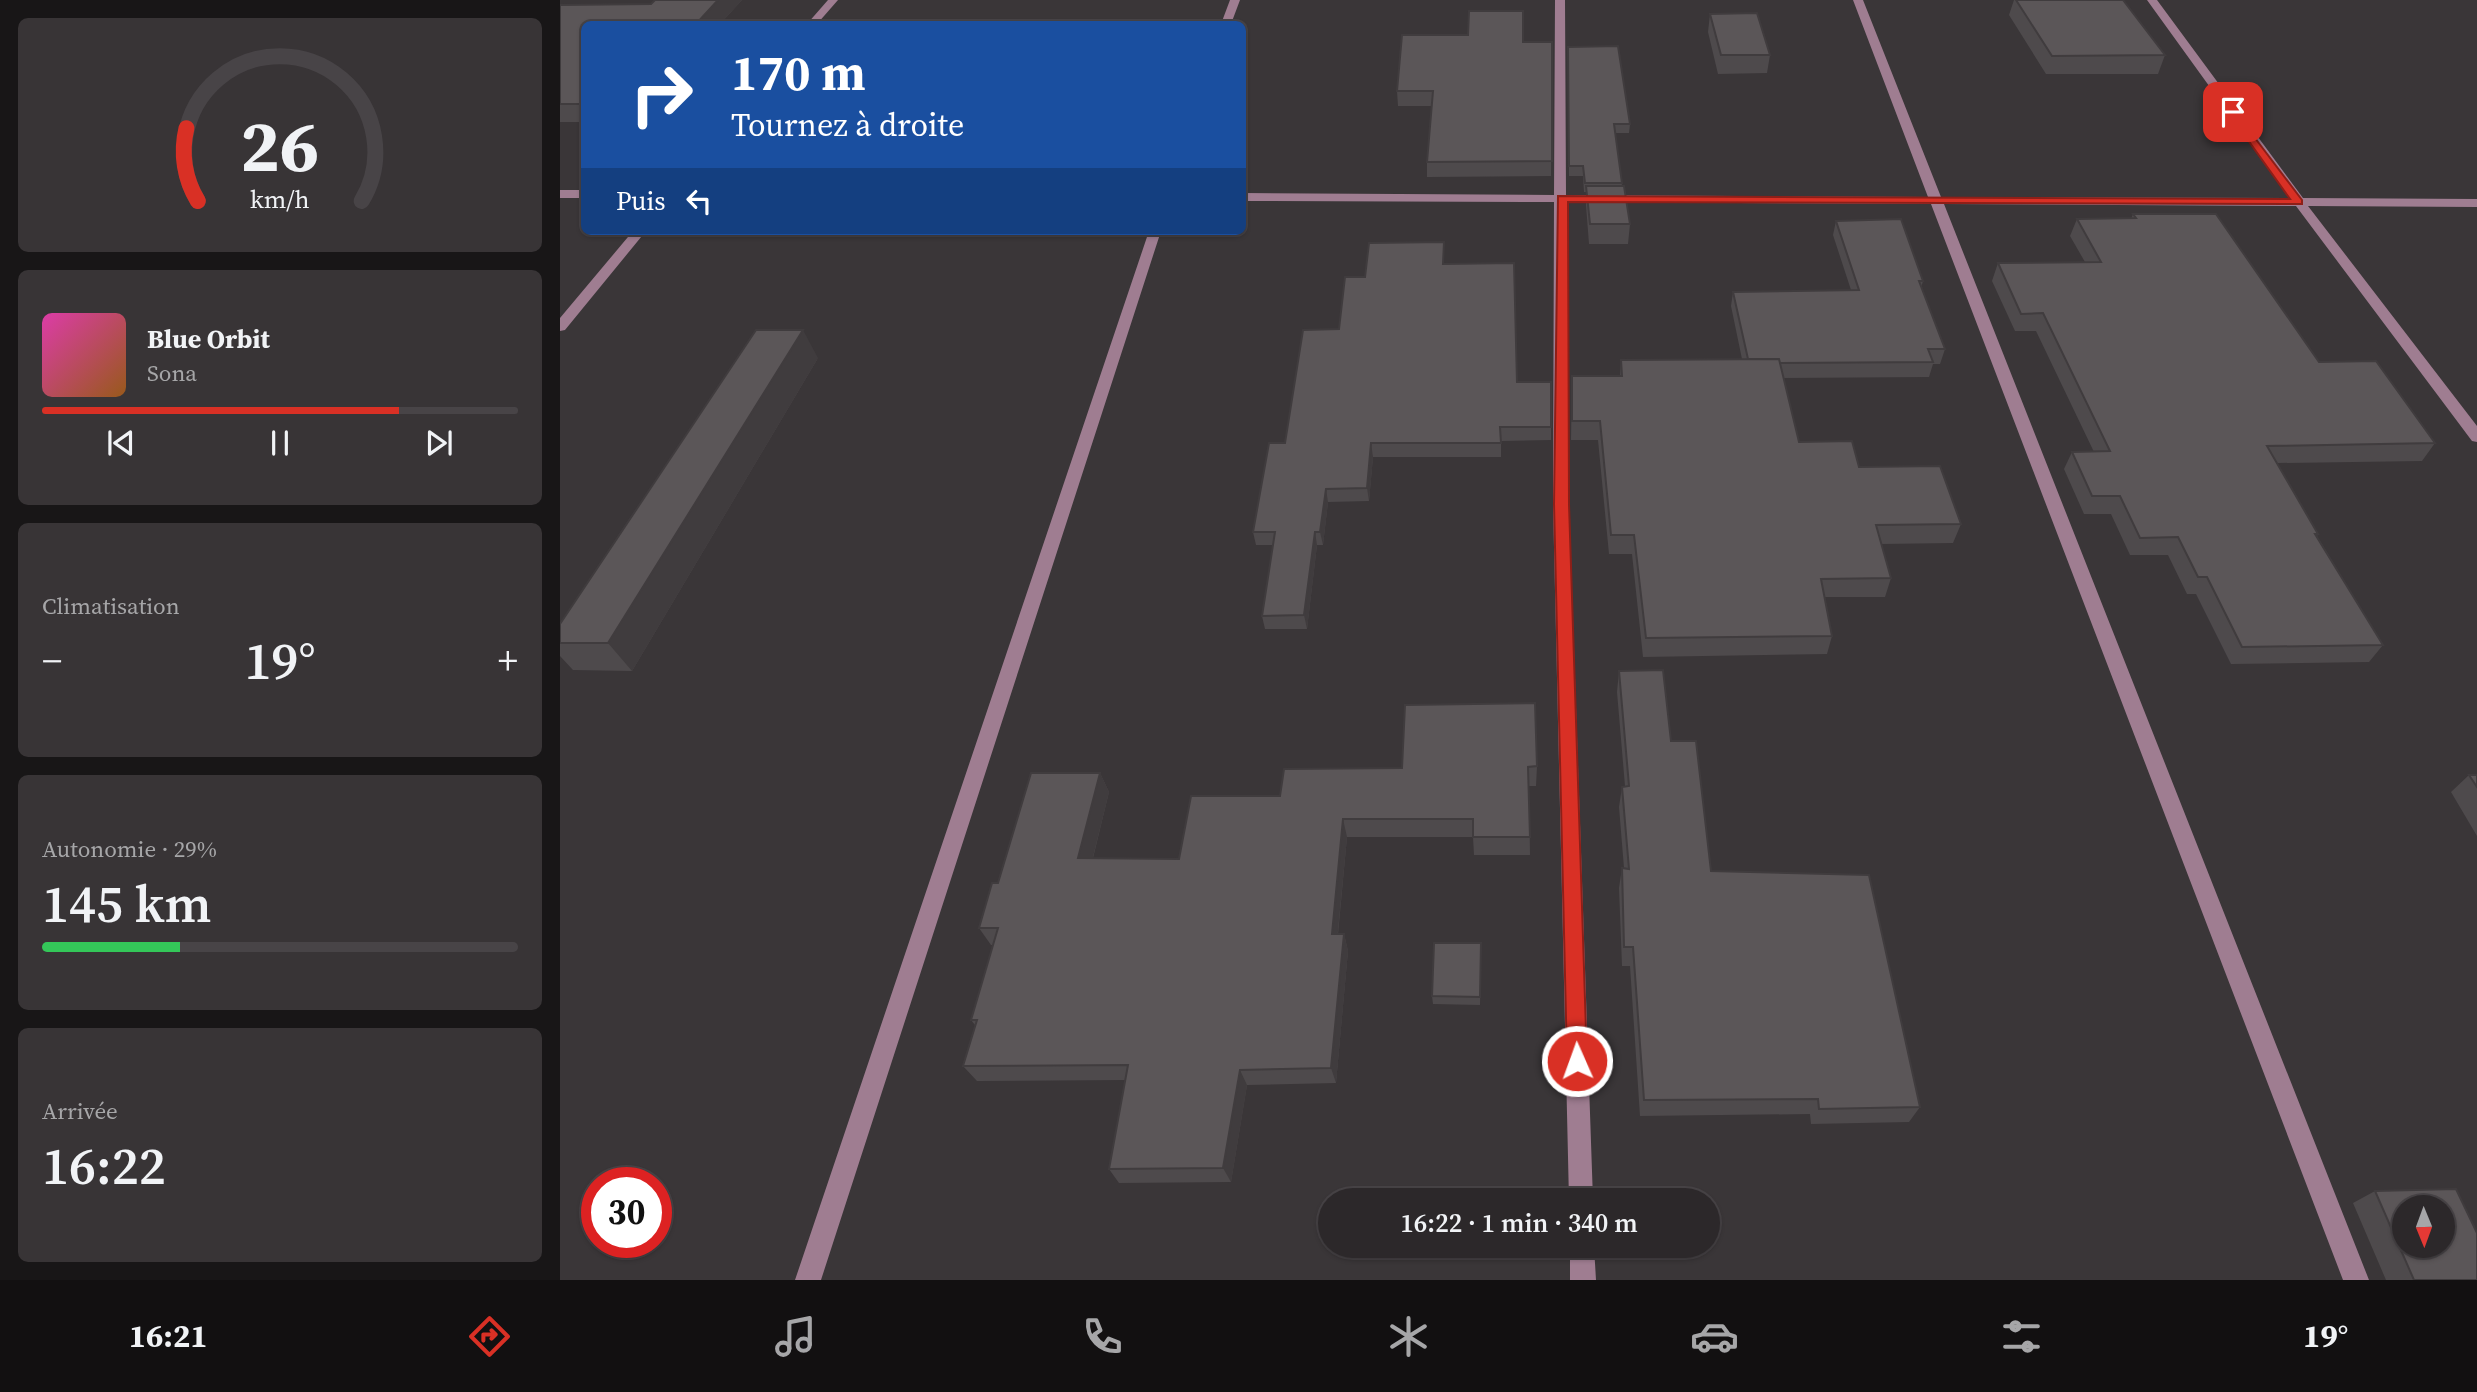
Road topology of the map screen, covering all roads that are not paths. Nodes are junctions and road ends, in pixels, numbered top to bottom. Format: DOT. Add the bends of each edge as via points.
graph roads {
  1 [pos="832,0"];
  2 [pos="1235,0"];
  3 [pos="1560,0"];
  4 [pos="1858,0"];
  5 [pos="2152,0"];
  6 [pos="814,21"];
  7 [pos="1227,21"];
  8 [pos="560,194"];
  9 [pos="581,194"];
  10 [pos="1246,197"];
  11 [pos="1562,198"];
  12 [pos="1936,200"];
  13 [pos="2298,202"];
  14 [pos="2477,203"];
  15 [pos="637,235"];
  16 [pos="1154,235"];
  17 [pos="560,327"];
  18 [pos="2477,437"];
  19 [pos="1581,1188"];
  20 [pos="1582,1258"];
  21 [pos="808,1280"];
  22 [pos="1583,1280"];
  23 [pos="2356,1280"];
  1 -- 6 [label="street"];
  2 -- 7 [label="street"];
  3 -- 11 [label="street"];
  4 -- 12 [label="street"];
  5 -- 13 [label="street"];
  8 -- 9 [label="street"];
  10 -- 11 [label="street"];
  11 -- 12 [label="street"];
  11 -- 19 [label="street" via="1561,504"];
  12 -- 13 [label="street"];
  12 -- 23 [label="street"];
  13 -- 14 [label="street"];
  13 -- 18 [label="street"];
  15 -- 17 [label="street"];
  16 -- 21 [label="street"];
  20 -- 22 [label="street"];
}
